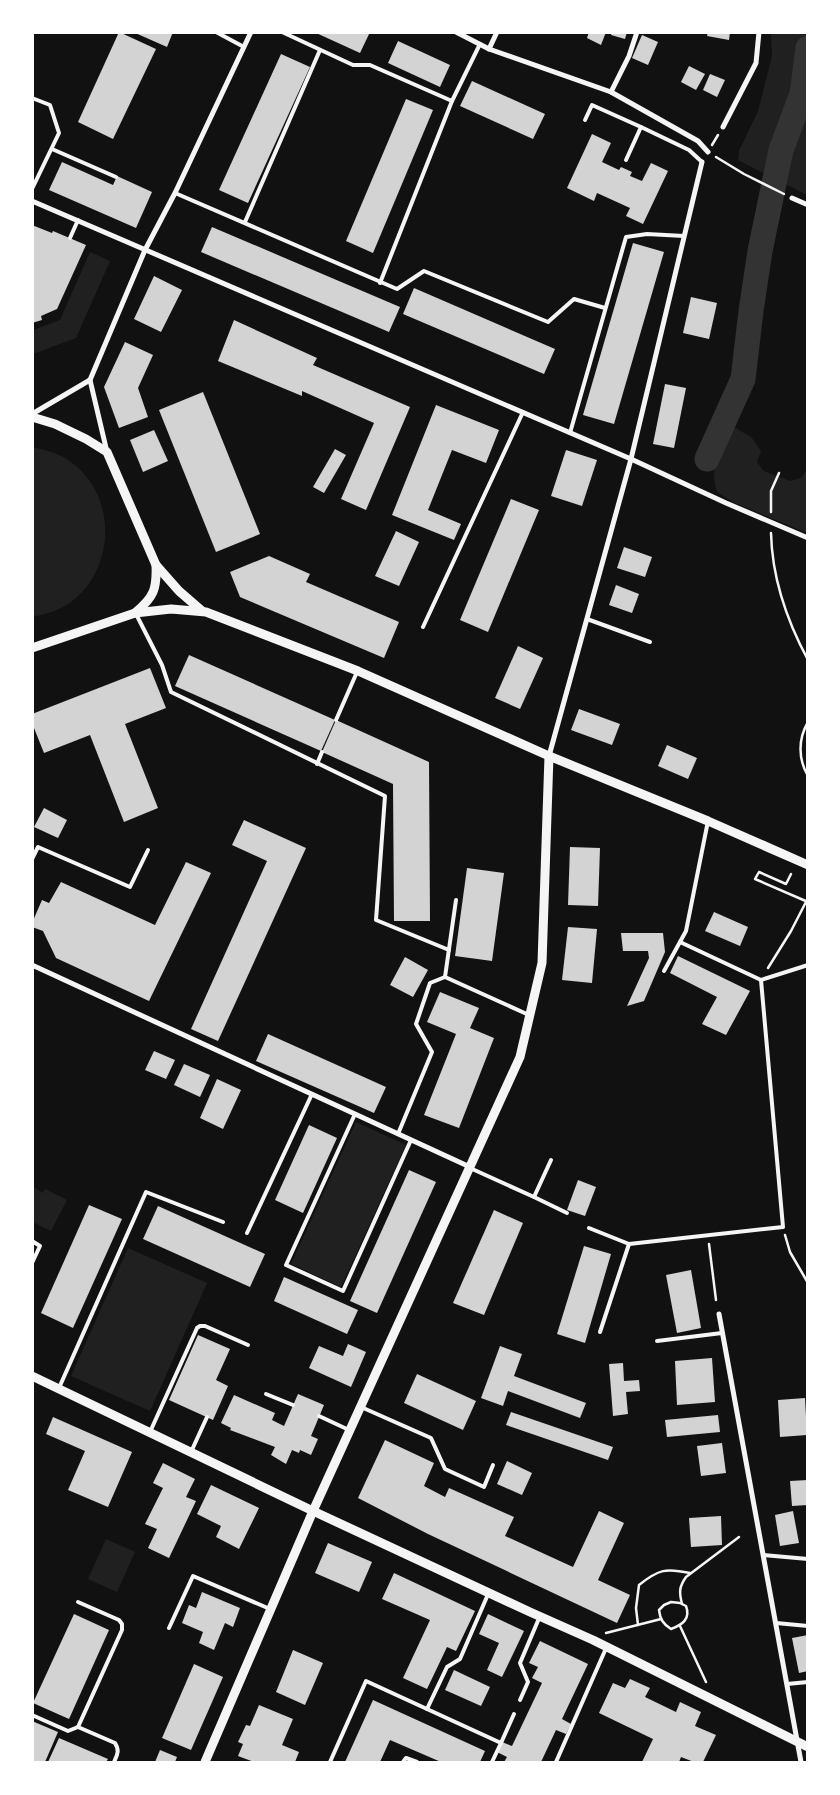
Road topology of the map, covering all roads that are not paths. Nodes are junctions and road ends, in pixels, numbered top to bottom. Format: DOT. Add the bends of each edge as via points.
graph roads {
  1 [pos="216,32"];
  2 [pos="251,32"];
  3 [pos="282,32"];
  4 [pos="456,32"];
  5 [pos="497,32"];
  6 [pos="637,32"];
  7 [pos="759,32"];
  8 [pos="480,44"];
  9 [pos="244,47"];
  10 [pos="489,49"];
  11 [pos="320,50"];
  12 [pos="611,92"];
  13 [pos="32,98"];
  14 [pos="452,101"];
  15 [pos="585,120"];
  16 [pos="641,127"];
  17 [pos="723,127"];
  18 [pos="52,149"];
  19 [pos="708,152"];
  20 [pos="626,160"];
  21 [pos="702,162"];
  22 [pos="116,177"];
  23 [pos="32,190"];
  24 [pos="175,193"];
  25 [pos="792,198"];
  26 [pos="32,201"];
  27 [pos="808,205"];
  28 [pos="78,220"];
  29 [pos="246,222"];
  30 [pos="684,236"];
  31 [pos="70,238"];
  32 [pos="146,250"];
  33 [pos="380,283"];
  34 [pos="605,308"];
  35 [pos="90,380"];
  36 [pos="522,412"];
  37 [pos="32,415"];
  38 [pos="570,433"];
  39 [pos="107,452"];
  40 [pos="631,459"];
  41 [pos="808,538"];
  42 [pos="156,565"];
  43 [pos="202,611"];
  44 [pos="135,612"];
  45 [pos="587,619"];
  46 [pos="422,627"];
  47 [pos="650,642"];
  48 [pos="32,648"];
  49 [pos="358,671"];
  50 [pos="336,720"];
  51 [pos="322,752"];
  52 [pos="549,756"];
  53 [pos="317,764"];
  54 [pos="708,821"];
  55 [pos="148,850"];
  56 [pos="32,859"];
  57 [pos="808,865"];
  58 [pos="456,900"];
  59 [pos="680,942"];
  60 [pos="449,950"];
  61 [pos="32,965"];
  62 [pos="808,965"];
  63 [pos="664,971"];
  64 [pos="445,977"];
  65 [pos="761,980"];
  66 [pos="530,1015"];
  67 [pos="312,1094"];
  68 [pos="355,1114"];
  69 [pos="398,1134"];
  70 [pos="410,1140"];
  71 [pos="551,1160"];
  72 [pos="470,1168"];
  73 [pos="534,1196"];
  74 [pos="567,1213"];
  75 [pos="223,1222"];
  76 [pos="589,1228"];
  77 [pos="247,1233"];
  78 [pos="32,1240"];
  79 [pos="629,1244"];
  80 [pos="32,1262"];
  81 [pos="719,1314"];
  82 [pos="600,1332"];
  83 [pos="722,1333"];
  84 [pos="657,1341"];
  85 [pos="248,1345"];
  86 [pos="32,1376"];
  87 [pos="59,1388"];
  88 [pos="266,1394"];
  89 [pos="293,1405"];
  90 [pos="361,1407"];
  91 [pos="319,1416"];
  92 [pos="207,1417"];
  93 [pos="350,1430"];
  94 [pos="150,1432"];
  95 [pos="191,1452"];
  96 [pos="493,1465"];
  97 [pos="314,1511"];
  98 [pos="763,1554"];
  99 [pos="808,1559"];
  100 [pos="489,1592"];
  101 [pos="78,1602"];
  102 [pos="271,1610"];
  103 [pos="540,1616"];
  104 [pos="776,1623"];
  105 [pos="808,1626"];
  106 [pos="169,1628"];
  107 [pos="607,1646"];
  108 [pos="808,1682"];
  109 [pos="787,1684"];
  110 [pos="520,1700"];
  111 [pos="427,1709"];
  112 [pos="514,1714"];
  113 [pos="32,1716"];
  114 [pos="78,1727"];
  115 [pos="798,1742"];
  116 [pos="501,1743"];
  117 [pos="808,1747"];
  118 [pos="114,1762"];
  119 [pos="205,1762"];
  120 [pos="330,1762"];
  121 [pos="403,1762"];
  122 [pos="417,1762"];
  123 [pos="492,1762"];
  124 [pos="556,1762"];
  125 [pos="801,1762"];
  1 -- 9 [label="lane"];
  2 -- 9 [label="street"];
  3 -- 11 [label="lane"];
  4 -- 8 [label="street"];
  5 -- 10 [label="street"];
  6 -- 12 [label="street"];
  7 -- 17 [label="street" via="756,63"];
  8 -- 10 [label="street"];
  8 -- 14 [label="lane"];
  9 -- 24 [label="street"];
  10 -- 12 [label="street"];
  11 -- 14 [label="lane" via="353,65 370,65"];
  11 -- 29 [label="lane"];
  12 -- 19 [label="street" via="698,141"];
  13 -- 18 [label="lane" via="50,105 59,134"];
  14 -- 33 [label="lane"];
  15 -- 16 [label="lane" via="592,105"];
  16 -- 20 [label="lane"];
  16 -- 21 [label="lane" via="689,150"];
  18 -- 22 [label="lane"];
  18 -- 23 [label="lane"];
  21 -- 30 [label="street"];
  24 -- 29 [label="lane"];
  24 -- 32 [label="street"];
  25 -- 27 [label="street"];
  26 -- 28 [label="street"];
  28 -- 31 [label="lane"];
  28 -- 32 [label="street"];
  29 -- 33 [label="lane"];
  30 -- 34 [label="lane" via="647,234 626,237"];
  30 -- 40 [label="street"];
  32 -- 35 [label="street"];
  32 -- 36 [label="street"];
  33 -- 34 [label="lane" via="397,289 424,270 548,322 574,299"];
  34 -- 38 [label="lane"];
  35 -- 37 [label="street"];
  35 -- 39 [label="street"];
  36 -- 38 [label="street"];
  36 -- 46 [label="lane"];
  37 -- 39 [label="street"];
  38 -- 40 [label="street"];
  39 -- 42 [label="street"];
  40 -- 41 [label="street"];
  40 -- 45 [label="street"];
  42 -- 43 [label="street" via="179,592"];
  42 -- 44 [label="street" via="154,592"];
  43 -- 44 [label="street"];
  43 -- 49 [label="street"];
  44 -- 48 [label="street"];
  44 -- 53 [label="lane" via="162,665 171,692"];
  45 -- 47 [label="lane"];
  45 -- 52 [label="street"];
  49 -- 50 [label="lane"];
  49 -- 52 [label="street"];
  51 -- 53 [label="lane"];
  52 -- 54 [label="street"];
  52 -- 66 [label="street" via="542,963"];
  53 -- 60 [label="lane" via="384,796 376,920"];
  54 -- 57 [label="street"];
  54 -- 59 [label="lane" via="686,931"];
  55 -- 56 [label="lane" via="130,887 38,847"];
  58 -- 60 [label="lane"];
  59 -- 63 [label="lane"];
  59 -- 65 [label="lane"];
  60 -- 64 [label="lane"];
  61 -- 67 [label="street"];
  62 -- 65 [label="lane"];
  64 -- 66 [label="lane"];
  64 -- 69 [label="lane" via="430,983 416,1024 432,1052"];
  65 -- 79 [label="lane" via="783,1227"];
  66 -- 72 [label="street" via="520,1057"];
  67 -- 68 [label="street"];
  67 -- 77 [label="lane"];
  68 -- 69 [label="street"];
  68 -- 70 [label="lane" via="286,1265 342,1291"];
  69 -- 70 [label="street"];
  70 -- 72 [label="street"];
  71 -- 73 [label="lane"];
  72 -- 73 [label="lane"];
  72 -- 90 [label="street"];
  73 -- 74 [label="lane"];
  75 -- 87 [label="lane" via="146,1192"];
  76 -- 79 [label="lane"];
  78 -- 80 [label="lane" via="40,1246"];
  79 -- 82 [label="lane"];
  81 -- 83 [label="street"];
  83 -- 84 [label="lane"];
  83 -- 98 [label="street"];
  85 -- 94 [label="lane" via="205,1326 197,1328"];
  86 -- 87 [label="street"];
  87 -- 94 [label="street"];
  88 -- 89 [label="lane"];
  90 -- 93 [label="street"];
  90 -- 96 [label="lane" via="431,1438 445,1469 484,1487"];
  91 -- 93 [label="lane"];
  92 -- 95 [label="lane"];
  93 -- 97 [label="street"];
  94 -- 95 [label="street"];
  95 -- 97 [label="street"];
  97 -- 100 [label="street"];
  97 -- 102 [label="street"];
  98 -- 99 [label="lane"];
  98 -- 104 [label="street"];
  100 -- 103 [label="street"];
  100 -- 111 [label="lane" via="460,1659 447,1667"];
  101 -- 114 [label="lane" via="119,1620 122,1630"];
  102 -- 106 [label="lane" via="193,1576"];
  102 -- 119 [label="street"];
  103 -- 107 [label="street"];
  103 -- 110 [label="lane" via="520,1663 528,1682"];
  104 -- 105 [label="lane"];
  104 -- 109 [label="street"];
  107 -- 115 [label="street"];
  107 -- 124 [label="lane"];
  108 -- 109 [label="lane"];
  109 -- 115 [label="street"];
  111 -- 116 [label="lane"];
  111 -- 120 [label="lane" via="366,1681"];
  112 -- 116 [label="lane"];
  113 -- 114 [label="lane" via="64,1730"];
  114 -- 118 [label="lane" via="115,1743 118,1752"];
  115 -- 117 [label="street"];
  115 -- 125 [label="street"];
  116 -- 123 [label="lane"];
  121 -- 122 [label="lane" via="406,1758"];
}
